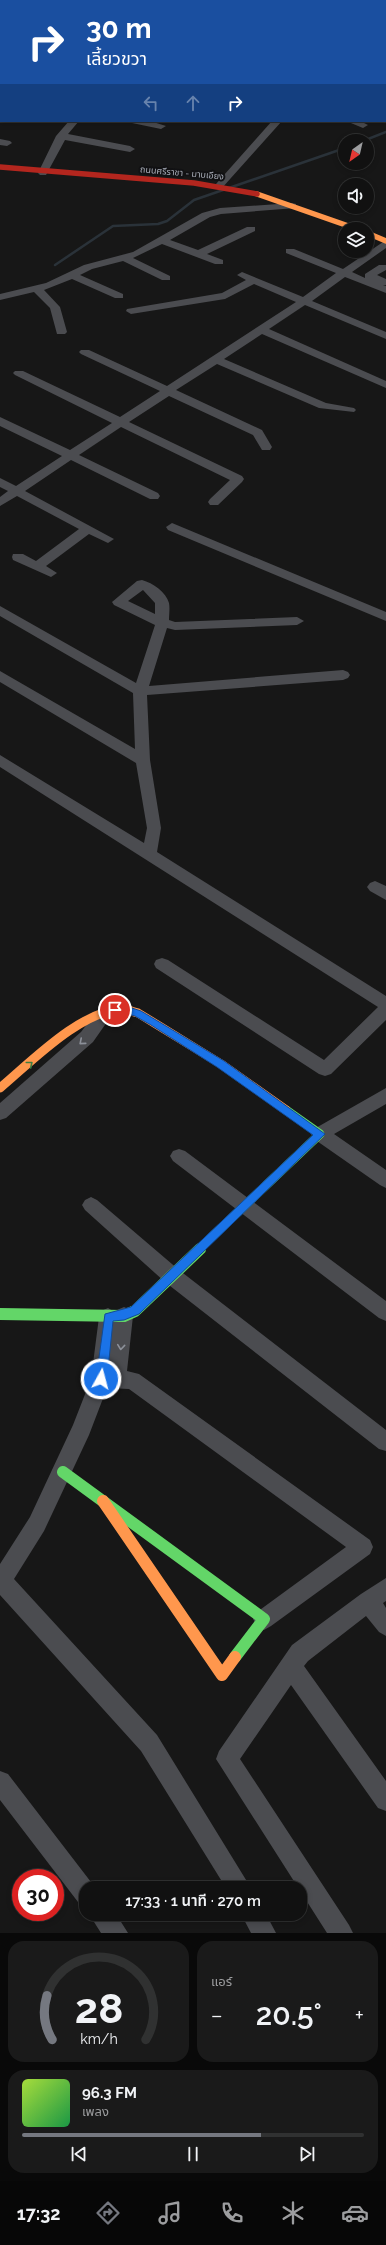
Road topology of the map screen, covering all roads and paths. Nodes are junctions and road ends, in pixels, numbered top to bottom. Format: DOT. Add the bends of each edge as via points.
graph roads {
  1 [pos="73,122"];
  2 [pos="140,122"];
  3 [pos="276,122"];
  4 [pos="354,122"];
  5 [pos="363,125"];
  6 [pos="161,126"];
  7 [pos="59,141"];
  8 [pos="130,149"];
  9 [pos="0,167"];
  10 [pos="47,173"];
  11 [pos="219,186"];
  12 [pos="274,199"];
  13 [pos="292,206"];
  14 [pos="338,222"];
  15 [pos="251,229"];
  16 [pos="374,236"];
  17 [pos="161,240"];
  18 [pos="386,242"];
  19 [pos="290,251"];
  20 [pos="199,254"];
  21 [pos="386,254"];
  22 [pos="125,258"];
  23 [pos="219,262"];
  24 [pos="383,267"];
  25 [pos="348,274"];
  26 [pos="72,275"];
  27 [pos="242,275"];
  28 [pos="166,278"];
  29 [pos="254,280"];
  30 [pos="386,283"];
  31 [pos="37,289"];
  32 [pos="386,290"];
  33 [pos="119,296"];
  34 [pos="0,297"];
  35 [pos="307,302"];
  36 [pos="131,311"];
  37 [pos="264,331"];
  38 [pos="61,332"];
  39 [pos="386,336"];
  40 [pos="84,352"];
  41 [pos="219,360"];
  42 [pos="19,374"];
  43 [pos="386,385"];
  44 [pos="170,392"];
  45 [pos="350,410"];
  46 [pos="0,421"];
  47 [pos="122,424"];
  48 [pos="266,447"];
  49 [pos="72,458"];
  50 [pos="0,482"];
  51 [pos="20,492"];
  52 [pos="154,496"];
  53 [pos="0,502"];
  54 [pos="214,502"];
  55 [pos="0,508"];
  56 [pos="83,526"];
  57 [pos="172,527"];
  58 [pos="108,538"];
  59 [pos="18,557"];
  60 [pos="37,566"];
  61 [pos="51,573"];
  62 [pos="0,610"];
  63 [pos="386,617"];
  64 [pos="297,621"];
  65 [pos="343,675"];
  66 [pos="0,676"];
  67 [pos="140,691"];
  68 [pos="0,760"];
  69 [pos="143,760"];
  70 [pos="149,854"];
  71 [pos="162,964"];
  72 [pos="386,1004"];
  73 [pos="386,1010"];
  74 [pos="106,1012"];
  75 [pos="0,1088"];
  76 [pos="386,1095"];
  77 [pos="0,1113"];
  78 [pos="320,1134"];
  79 [pos="179,1156"];
  80 [pos="386,1180"];
  81 [pos="91,1206"];
  82 [pos="246,1206"];
  83 [pos="172,1276"];
  84 [pos="386,1312"];
  85 [pos="0,1314"];
  86 [pos="116,1316"];
  87 [pos="109,1379"];
  88 [pos="386,1442"];
  89 [pos="62,1472"];
  90 [pos="103,1501"];
  91 [pos="1,1581"];
  92 [pos="386,1588"];
  93 [pos="368,1601"];
  94 [pos="264,1619"];
  95 [pos="386,1625"];
  96 [pos="292,1666"];
  97 [pos="0,1782"];
  98 [pos="386,1800"];
  99 [pos="235,1881"];
  100 [pos="79,1885"];
  101 [pos="107,1921"];
  102 [pos="258,1921"];
  103 [pos="116,1933"];
  104 [pos="264,1933"];
  105 [pos="341,1933"];
  1 -- 7 [label="street"];
  2 -- 6 [label="street"];
  3 -- 11 [label="street"];
  4 -- 5 [label="street"];
  7 -- 8 [label="street"];
  7 -- 10 [label="street" via="58,155"];
  9 -- 10 [label="street, ถนนศรีราชา - มาบเอียง"];
  10 -- 11 [label="street, ถนนศรีราชา - มาบเอียง" via="196,182"];
  11 -- 12 [label="street, ถนนศรีราชา - มาบเอียง"];
  12 -- 13 [label="street, ถนนศรีราชา - มาบเอียง"];
  12 -- 17 [label="street" via="191,214 174,226"];
  13 -- 14 [label="street, ถนนศรีราชา - มาบเอียง"];
  13 -- 17 [label="street" via="220,211 206,215"];
  15 -- 20 [label="street"];
  16 -- 18 [label="street"];
  17 -- 20 [label="street"];
  17 -- 22 [label="street"];
  18 -- 25 [label="street"];
  19 -- 25 [label="street"];
  20 -- 23 [label="street"];
  21 -- 25 [label="street"];
  22 -- 26 [label="street" via="105,261"];
  22 -- 28 [label="street"];
  24 -- 30 [label="street" via="369,276"];
  25 -- 32 [label="street"];
  25 -- 35 [label="street"];
  26 -- 31 [label="street"];
  26 -- 33 [label="street"];
  27 -- 29 [label="street"];
  29 -- 35 [label="street"];
  29 -- 36 [label="street" via="225,296"];
  31 -- 34 [label="street"];
  31 -- 38 [label="street" via="55,308"];
  35 -- 37 [label="street"];
  35 -- 39 [label="street"];
  37 -- 41 [label="street"];
  37 -- 43 [label="street"];
  40 -- 44 [label="street"];
  41 -- 44 [label="street"];
  41 -- 45 [label="street" via="323,406"];
  42 -- 47 [label="street"];
  44 -- 47 [label="street"];
  44 -- 48 [label="street" via="258,433"];
  46 -- 49 [label="street"];
  47 -- 49 [label="street"];
  47 -- 54 [label="street" via="238,479"];
  49 -- 51 [label="street"];
  49 -- 52 [label="street"];
  50 -- 51 [label="street"];
  51 -- 53 [label="street"];
  51 -- 55 [label="street"];
  51 -- 56 [label="street"];
  56 -- 58 [label="street"];
  56 -- 60 [label="street" via="86,530 82,534"];
  57 -- 63 [label="street"];
  59 -- 60 [label="street"];
  60 -- 61 [label="street"];
  62 -- 67 [label="street"];
  64 -- 67 [label="street" via="175,626 162,623"];
  65 -- 67 [label="street"];
  66 -- 69 [label="street"];
  67 -- 69 [label="street"];
  68 -- 70 [label="street"];
  69 -- 70 [label="street" via="154,828"];
  70 -- 72 [label="street"];
  71 -- 73 [label="street" via="325,1069"];
  75 -- 74 [label="street, one-way" via="74,1028"];
  74 -- 77 [label="street, one-way" via="87,1037"];
  74 -- 78 [label="street" via="123,1009 138,1013 221,1064"];
  76 -- 78 [label="street"];
  78 -- 80 [label="street"];
  78 -- 82 [label="street"];
  79 -- 82 [label="street"];
  81 -- 83 [label="street"];
  82 -- 83 [label="street"];
  82 -- 84 [label="street"];
  83 -- 86 [label="street" via="135,1311"];
  83 -- 88 [label="street"];
  85 -- 86 [label="street"];
  86 -- 87 [label="street"];
  87 -- 89 [label="street"];
  87 -- 94 [label="street" via="132,1380 363,1547"];
  89 -- 90 [label="street"];
  89 -- 91 [label="street" via="36,1524"];
  90 -- 94 [label="street"];
  90 -- 94 [label="street" via="222,1675"];
  91 -- 99 [label="street" via="149,1743"];
  92 -- 93 [label="street"];
  93 -- 95 [label="street"];
  93 -- 96 [label="street" via="300,1653"];
  96 -- 98 [label="street"];
  96 -- 105 [label="street" via="227,1760"];
  97 -- 100 [label="street"];
  101 -- 103 [label="street"];
  102 -- 104 [label="street"];
}
